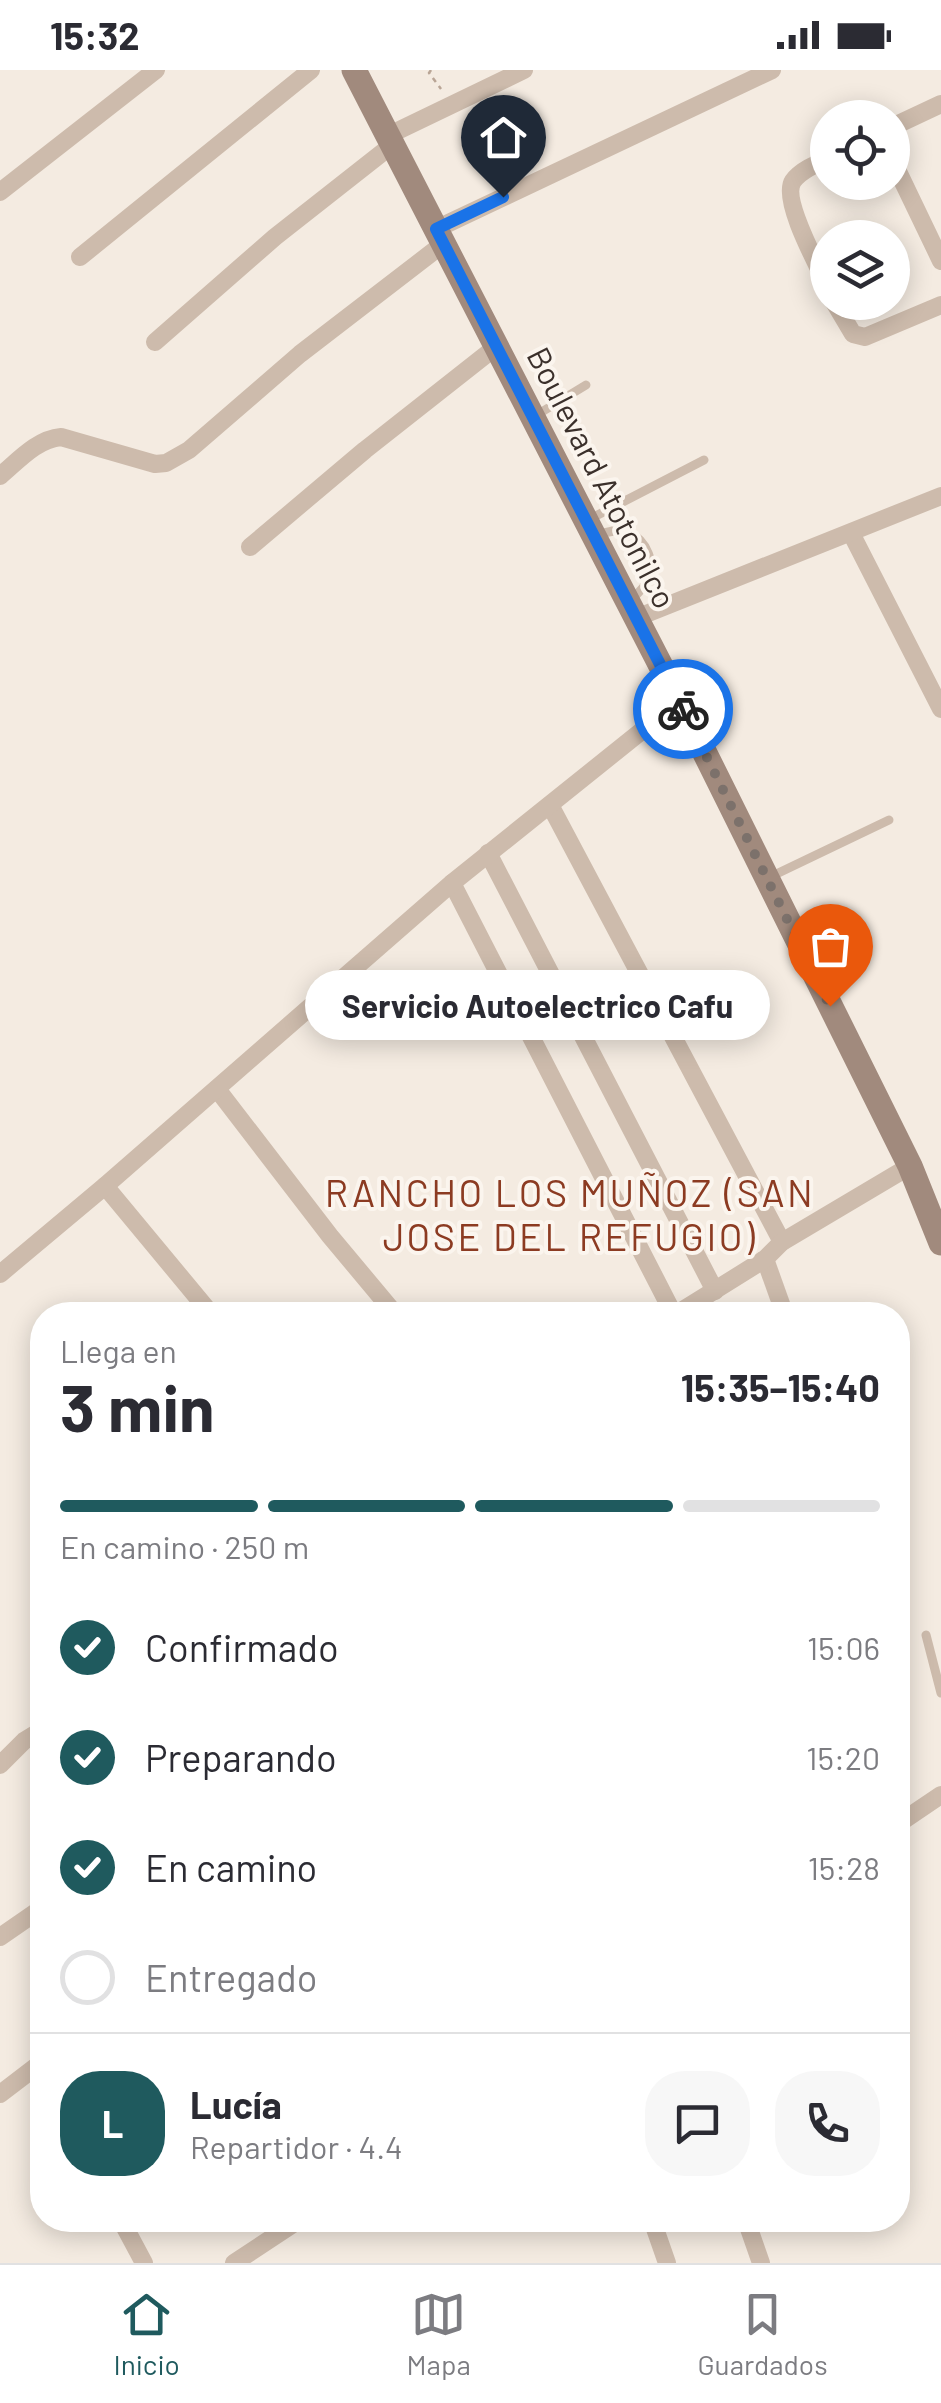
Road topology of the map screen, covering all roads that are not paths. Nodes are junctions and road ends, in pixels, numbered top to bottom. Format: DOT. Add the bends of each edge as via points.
graph roads {
  1 [pos="156,70"];
  2 [pos="311,70"];
  3 [pos="354,70"];
  4 [pos="524,70"];
  5 [pos="772,70"];
  6 [pos="941,104"];
  7 [pos="910,119"];
  8 [pos="390,140"];
  9 [pos="810,169"];
  10 [pos="0,192"];
  11 [pos="910,196"];
  12 [pos="440,236"];
  13 [pos="810,246"];
  14 [pos="80,256"];
  15 [pos="941,261"];
  16 [pos="941,305"];
  17 [pos="910,318"];
  18 [pos="845,320"];
  19 [pos="906,320"];
  20 [pos="156,342"];
  21 [pos="497,346"];
  22 [pos="586,385"];
  23 [pos="533,417"];
  24 [pos="704,460"];
  25 [pos="0,476"];
  26 [pos="941,496"];
  27 [pos="589,528"];
  28 [pos="850,533"];
  29 [pos="250,547"];
  30 [pos="632,610"];
  31 [pos="679,701"];
  32 [pos="941,709"];
  33 [pos="550,805"];
  34 [pos="889,820"];
  35 [pos="488,853"];
  36 [pos="766,878"];
  37 [pos="452,883"];
  38 [pos="217,1088"];
  39 [pos="910,1166"];
  40 [pos="105,1186"];
  41 [pos="935,1209"];
  42 [pos="782,1242"];
  43 [pos="941,1242"];
  44 [pos="765,1259"];
  45 [pos="0,1274"];
  46 [pos="715,1291"];
  47 [pos="201,1302"];
  48 [pos="385,1302"];
  49 [pos="667,1302"];
  50 [pos="696,1302"];
  51 [pos="780,1302"];
  52 [pos="926,1635"];
  53 [pos="941,1693"];
  54 [pos="30,1737"];
  55 [pos="0,1765"];
  56 [pos="941,1795"];
  57 [pos="910,1816"];
  58 [pos="30,1917"];
  59 [pos="0,1938"];
  60 [pos="30,2071"];
  61 [pos="0,2094"];
  62 [pos="127,2232"];
  63 [pos="280,2232"];
  64 [pos="656,2232"];
  65 [pos="750,2232"];
  66 [pos="144,2263"];
  67 [pos="234,2263"];
  68 [pos="667,2263"];
  69 [pos="761,2263"];
  1 -- 10 [label="street"];
  2 -- 14 [label="street"];
  3 -- 8 [label="street, Boulevard Atotonilco"];
  4 -- 8 [label="street"];
  5 -- 12 [label="street"];
  6 -- 7 [label="street"];
  8 -- 12 [label="street, Boulevard Atotonilco"];
  8 -- 20 [label="street"];
  9 -- 13 [label="street" via="789,192"];
  11 -- 15 [label="street"];
  12 -- 21 [label="street, Boulevard Atotonilco"];
  12 -- 25 [label="street" via="166,463 61,437 49,438"];
  16 -- 17 [label="street"];
  18 -- 19 [label="street" via="853,334 866,337"];
  21 -- 23 [label="street, Boulevard Atotonilco"];
  21 -- 29 [label="street"];
  22 -- 23 [label="lane"];
  23 -- 27 [label="street, Boulevard Atotonilco"];
  24 -- 27 [label="lane"];
  26 -- 28 [label="street"];
  27 -- 30 [label="street, Boulevard Atotonilco"];
  27 -- 30 [label="lane" via="628,532 648,552 652,571"];
  28 -- 30 [label="street"];
  28 -- 32 [label="street"];
  30 -- 31 [label="street, Boulevard Atotonilco"];
  31 -- 33 [label="street"];
  31 -- 36 [label="street, Boulevard Atotonilco"];
  33 -- 35 [label="street"];
  33 -- 42 [label="street"];
  34 -- 36 [label="lane"];
  35 -- 37 [label="street"];
  35 -- 46 [label="street"];
  36 -- 39 [label="street, Boulevard Atotonilco"];
  37 -- 38 [label="street"];
  37 -- 49 [label="street"];
  38 -- 40 [label="street"];
  38 -- 48 [label="street"];
  39 -- 41 [label="street, Boulevard Atotonilco"];
  39 -- 42 [label="street"];
  40 -- 45 [label="street"];
  40 -- 47 [label="street"];
  41 -- 43 [label="street, Boulevard Atotonilco"];
  42 -- 44 [label="street"];
  44 -- 46 [label="street"];
  44 -- 51 [label="street"];
  46 -- 50 [label="street"];
  52 -- 53 [label="lane"];
  54 -- 55 [label="street"];
  56 -- 57 [label="street"];
  58 -- 59 [label="street"];
  60 -- 61 [label="street"];
  62 -- 66 [label="street"];
  63 -- 67 [label="street"];
  64 -- 68 [label="street"];
  65 -- 69 [label="street"];
}
